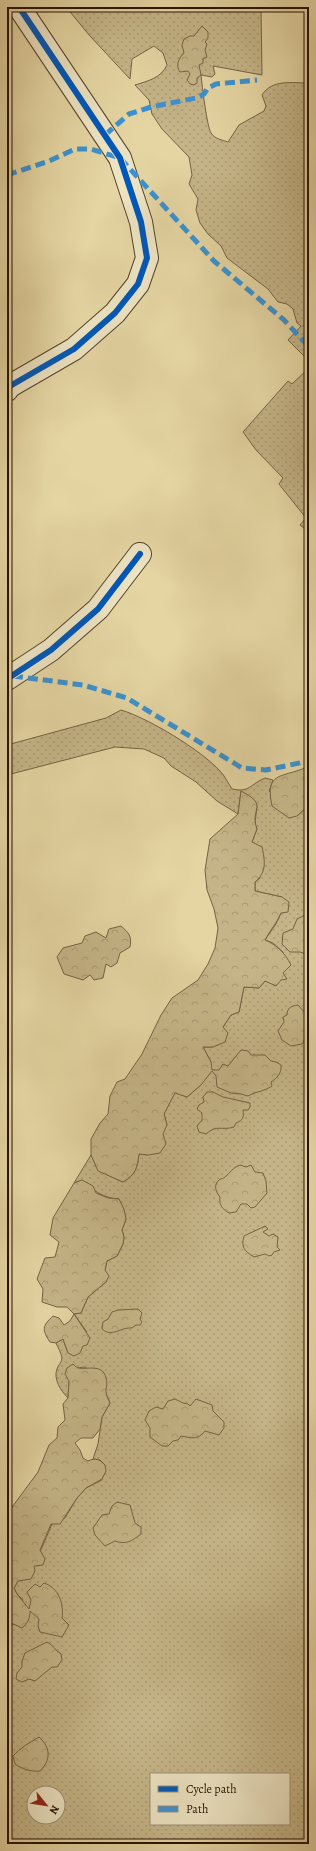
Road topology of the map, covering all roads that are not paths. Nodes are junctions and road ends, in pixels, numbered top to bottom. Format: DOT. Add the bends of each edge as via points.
graph roads {
  1 [pos="19,7"];
  2 [pos="7,390"];
  3 [pos="140,554"];
  4 [pos="7,679"];
  1 -- 2 [label="street" via="120,158 141,222 146,258 138,284 115,314 74,349"];
  3 -- 4 [label="street" via="98,610 51,650"];
}
